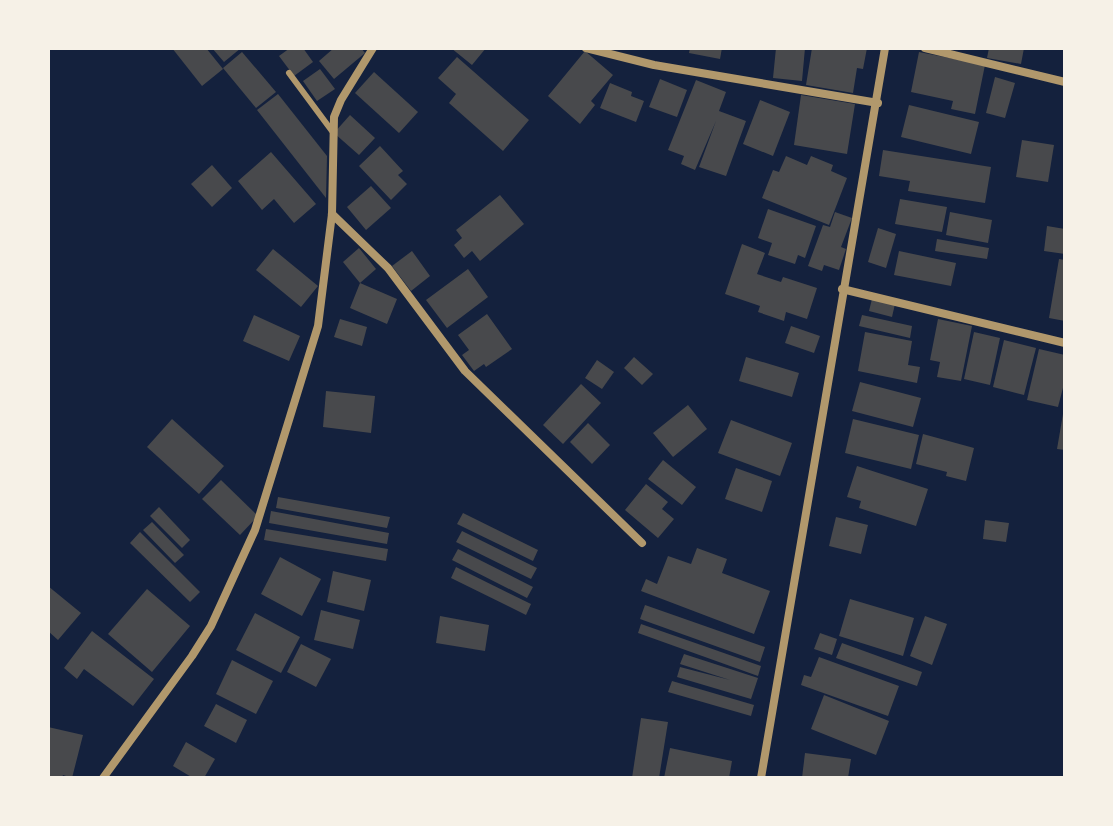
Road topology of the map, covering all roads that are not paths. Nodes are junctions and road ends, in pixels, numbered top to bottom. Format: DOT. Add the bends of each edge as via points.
graph roads {
  1 [pos="373,48"];
  2 [pos="586,48"];
  3 [pos="885,48"];
  4 [pos="925,48"];
  5 [pos="289,73"];
  6 [pos="1065,82"];
  7 [pos="878,103"];
  8 [pos="332,131"];
  9 [pos="332,214"];
  10 [pos="842,289"];
  11 [pos="1065,343"];
  12 [pos="642,543"];
  13 [pos="103,778"];
  14 [pos="761,778"];
  1 -- 8 [label="street" via="341,100"];
  2 -- 7 [label="street" via="654,65"];
  3 -- 7 [label="street"];
  4 -- 6 [label="street"];
  5 -- 8 [label="lane"];
  7 -- 10 [label="street"];
  8 -- 9 [label="street"];
  9 -- 12 [label="street" via="388,268 465,371"];
  9 -- 13 [label="street" via="318,326 255,530 199,646"];
  10 -- 11 [label="street"];
  10 -- 14 [label="street"];
}
